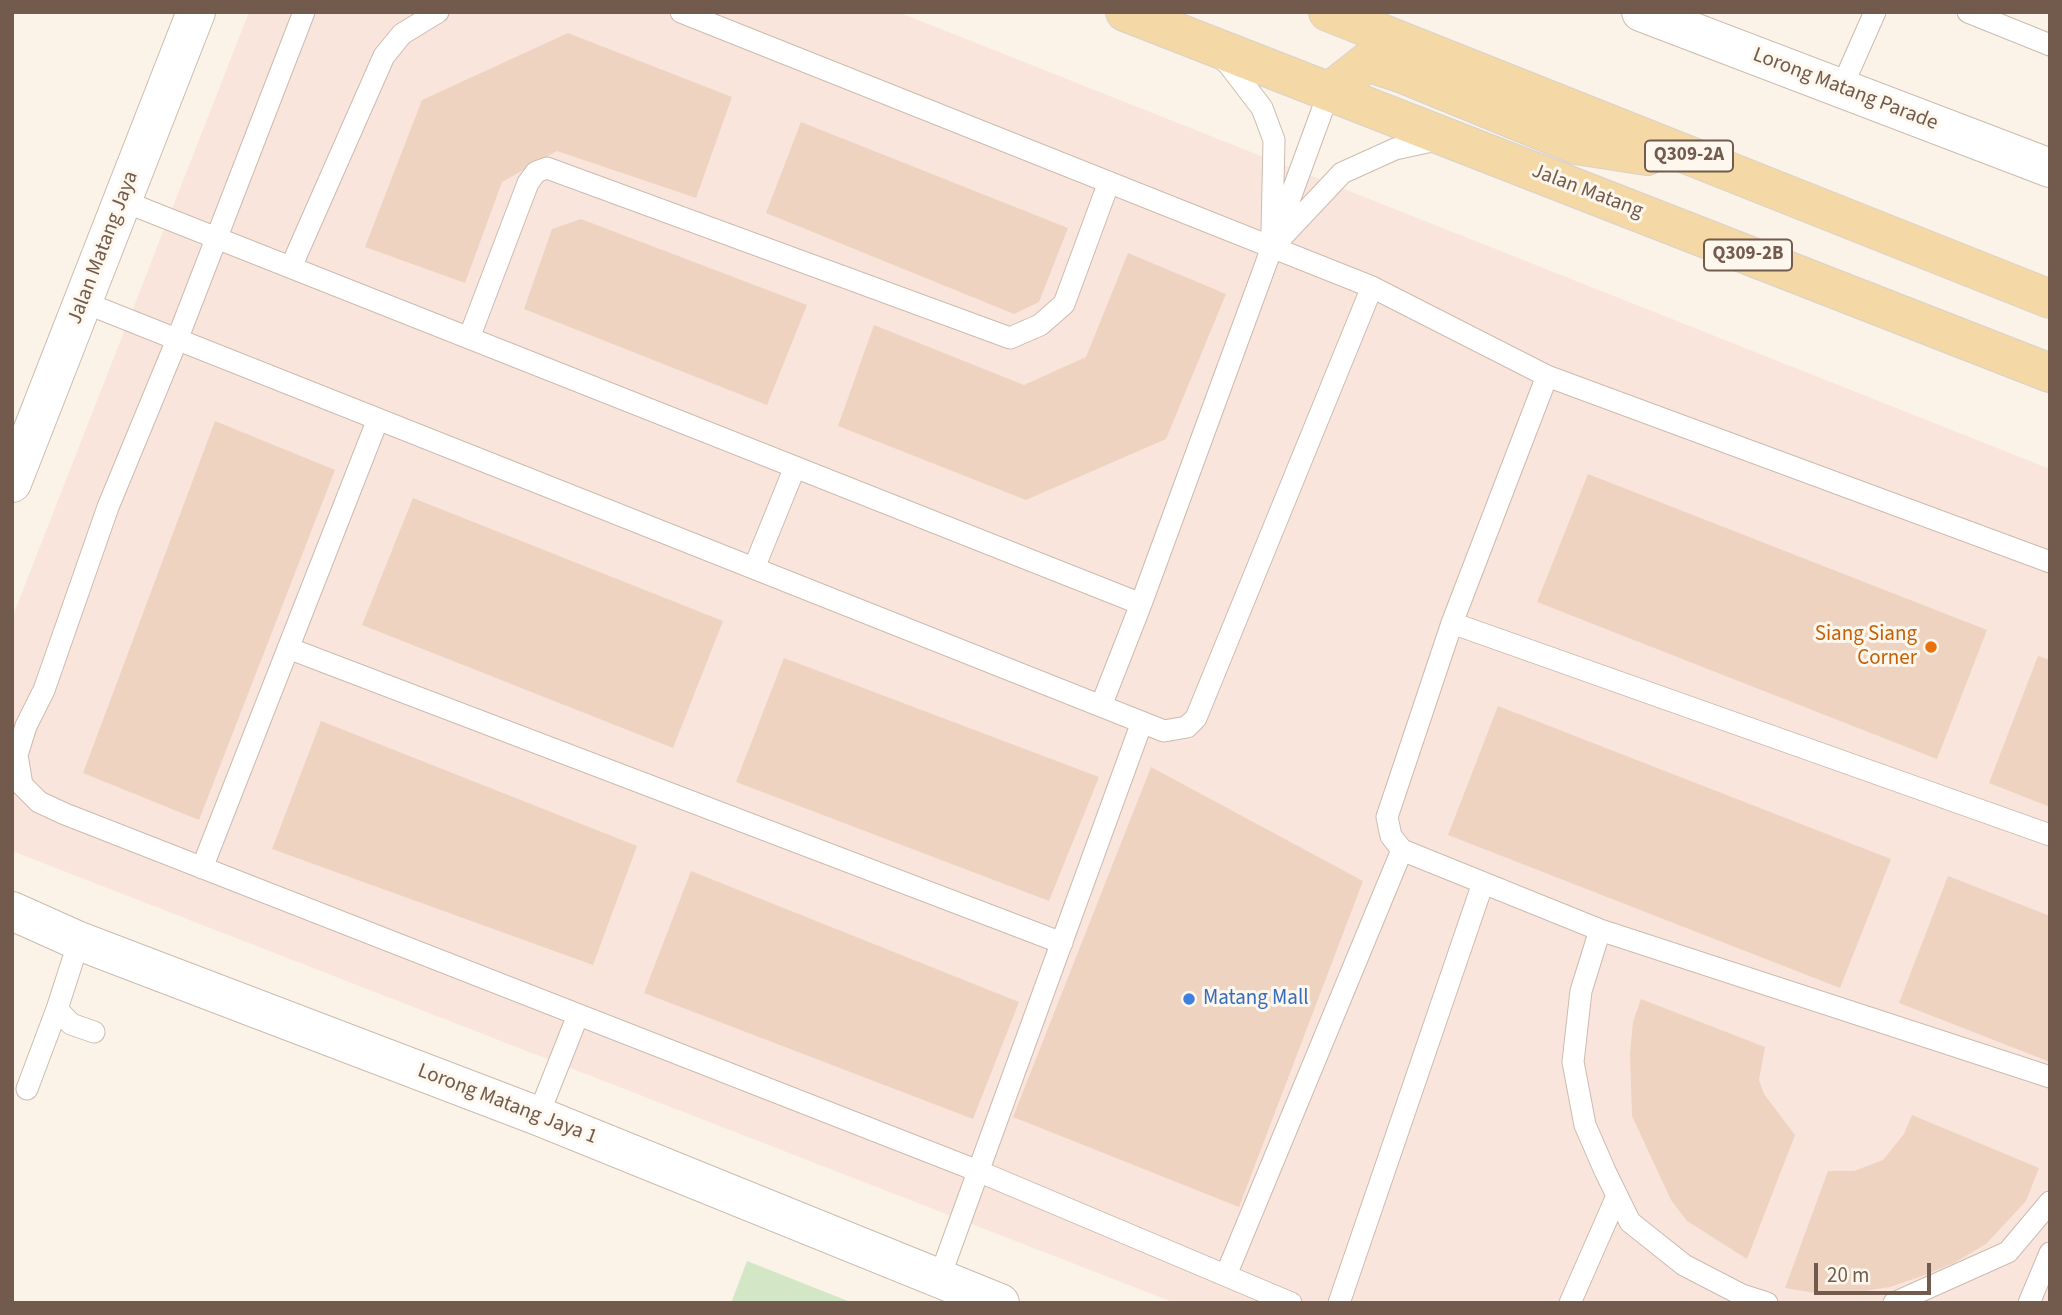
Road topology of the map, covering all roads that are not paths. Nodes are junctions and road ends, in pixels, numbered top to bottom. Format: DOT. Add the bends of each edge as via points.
graph roads {
  1 [pos="196,12"];
  2 [pos="303,12"];
  3 [pos="438,12"];
  4 [pos="681,12"];
  5 [pos="1125,12"];
  6 [pos="1328,12"];
  7 [pos="1641,12"];
  8 [pos="1875,12"];
  9 [pos="1968,12"];
  10 [pos="1202,43"];
  11 [pos="2050,45"];
  12 [pos="1841,89"];
  13 [pos="1329,92"];
  14 [pos="1447,138"];
  15 [pos="1716,167"];
  16 [pos="2050,168"];
  17 [pos="1109,183"];
  18 [pos="122,201"];
  19 [pos="216,238"];
  20 [pos="1272,248"];
  21 [pos="291,267"];
  22 [pos="1372,287"];
  23 [pos="2050,299"];
  24 [pos="83,302"];
  25 [pos="469,338"];
  26 [pos="177,340"];
  27 [pos="2050,373"];
  28 [pos="1547,376"];
  29 [pos="377,419"];
  30 [pos="795,467"];
  31 [pos="13,481"];
  32 [pos="2050,562"];
  33 [pos="754,568"];
  34 [pos="1141,604"];
  35 [pos="1451,623"];
  36 [pos="288,648"];
  37 [pos="1101,706"];
  38 [pos="1142,722"];
  39 [pos="2050,835"];
  40 [pos="1402,850"];
  41 [pos="202,868"];
  42 [pos="1483,883"];
  43 [pos="12,911"];
  44 [pos="1600,930"];
  45 [pos="79,941"];
  46 [pos="1062,943"];
  47 [pos="57,1009"];
  48 [pos="578,1015"];
  49 [pos="94,1032"];
  50 [pos="2050,1077"];
  51 [pos="27,1089"];
  52 [pos="538,1116"];
  53 [pos="978,1171"];
  54 [pos="1617,1196"];
  55 [pos="2050,1202"];
  56 [pos="2050,1253"];
  57 [pos="1226,1275"];
  58 [pos="939,1279"];
  59 [pos="1000,1303"];
  60 [pos="1292,1303"];
  61 [pos="1339,1303"];
  62 [pos="1570,1303"];
  63 [pos="1768,1303"];
  64 [pos="1895,1303"];
  65 [pos="2029,1303"];
  1 -- 18 [label="street, Jalan Matang Jaya"];
  2 -- 19 [label="lane"];
  3 -- 21 [label="lane" via="402,34 384,56"];
  4 -- 17 [label="lane"];
  5 -- 10 [label="main road, Jalan Matang / Q309-2B"];
  6 -- 15 [label="main road, Q309-2A"];
  7 -- 12 [label="street, Lorong Matang Parade"];
  8 -- 12 [label="lane"];
  9 -- 11 [label="lane"];
  10 -- 13 [label="main road, Jalan Matang / Q309-2B"];
  10 -- 20 [label="lane" via="1228,65 1266,118 1273,140"];
  12 -- 16 [label="street, Lorong Matang Parade"];
  13 -- 14 [label="main road, Jalan Matang / Q309-2B"];
  13 -- 15 [label="main road" via="1367,62 1576,145"];
  13 -- 20 [label="lane"];
  14 -- 20 [label="lane" via="1395,149 1342,173"];
  14 -- 27 [label="main road, Jalan Matang / Q309-2B"];
  15 -- 23 [label="main road, Q309-2A"];
  17 -- 20 [label="lane"];
  17 -- 25 [label="lane" via="1063,304 1040,325 1010,338 547,168 536,172 528,183"];
  18 -- 19 [label="lane"];
  18 -- 24 [label="street, Jalan Matang Jaya"];
  19 -- 21 [label="lane"];
  19 -- 26 [label="lane"];
  20 -- 22 [label="lane"];
  20 -- 34 [label="lane"];
  21 -- 25 [label="lane"];
  22 -- 28 [label="lane"];
  22 -- 38 [label="lane" via="1196,718 1187,727 1164,731"];
  24 -- 26 [label="lane"];
  24 -- 31 [label="street, Jalan Matang Jaya"];
  25 -- 30 [label="lane"];
  26 -- 29 [label="lane"];
  26 -- 41 [label="lane" via="108,507 17,755 22,785 39,802"];
  28 -- 32 [label="lane"];
  28 -- 35 [label="lane"];
  29 -- 33 [label="lane"];
  29 -- 36 [label="lane"];
  30 -- 33 [label="lane"];
  30 -- 34 [label="lane"];
  33 -- 37 [label="lane"];
  34 -- 37 [label="lane"];
  35 -- 39 [label="lane"];
  35 -- 40 [label="lane" via="1387,817 1391,836"];
  36 -- 41 [label="lane"];
  36 -- 46 [label="lane"];
  37 -- 38 [label="lane"];
  38 -- 46 [label="lane"];
  40 -- 42 [label="lane"];
  40 -- 57 [label="lane"];
  41 -- 48 [label="lane"];
  42 -- 44 [label="lane"];
  42 -- 61 [label="lane"];
  43 -- 45 [label="street, Lorong Matang Jaya 1"];
  44 -- 50 [label="lane"];
  44 -- 54 [label="lane" via="1581,991 1573,1062 1585,1125"];
  45 -- 47 [label="lane"];
  45 -- 52 [label="street, Lorong Matang Jaya 1"];
  46 -- 53 [label="lane"];
  47 -- 49 [label="lane" via="71,1024"];
  47 -- 51 [label="lane"];
  48 -- 52 [label="lane"];
  48 -- 53 [label="lane"];
  52 -- 58 [label="street, Lorong Matang Jaya 1"];
  53 -- 57 [label="lane"];
  53 -- 58 [label="lane"];
  54 -- 62 [label="lane"];
  54 -- 63 [label="lane" via="1630,1222 1684,1265"];
  55 -- 64 [label="lane" via="2008,1252"];
  56 -- 65 [label="lane"];
  57 -- 60 [label="lane"];
  58 -- 59 [label="street, Lorong Matang Jaya 1"];
}
